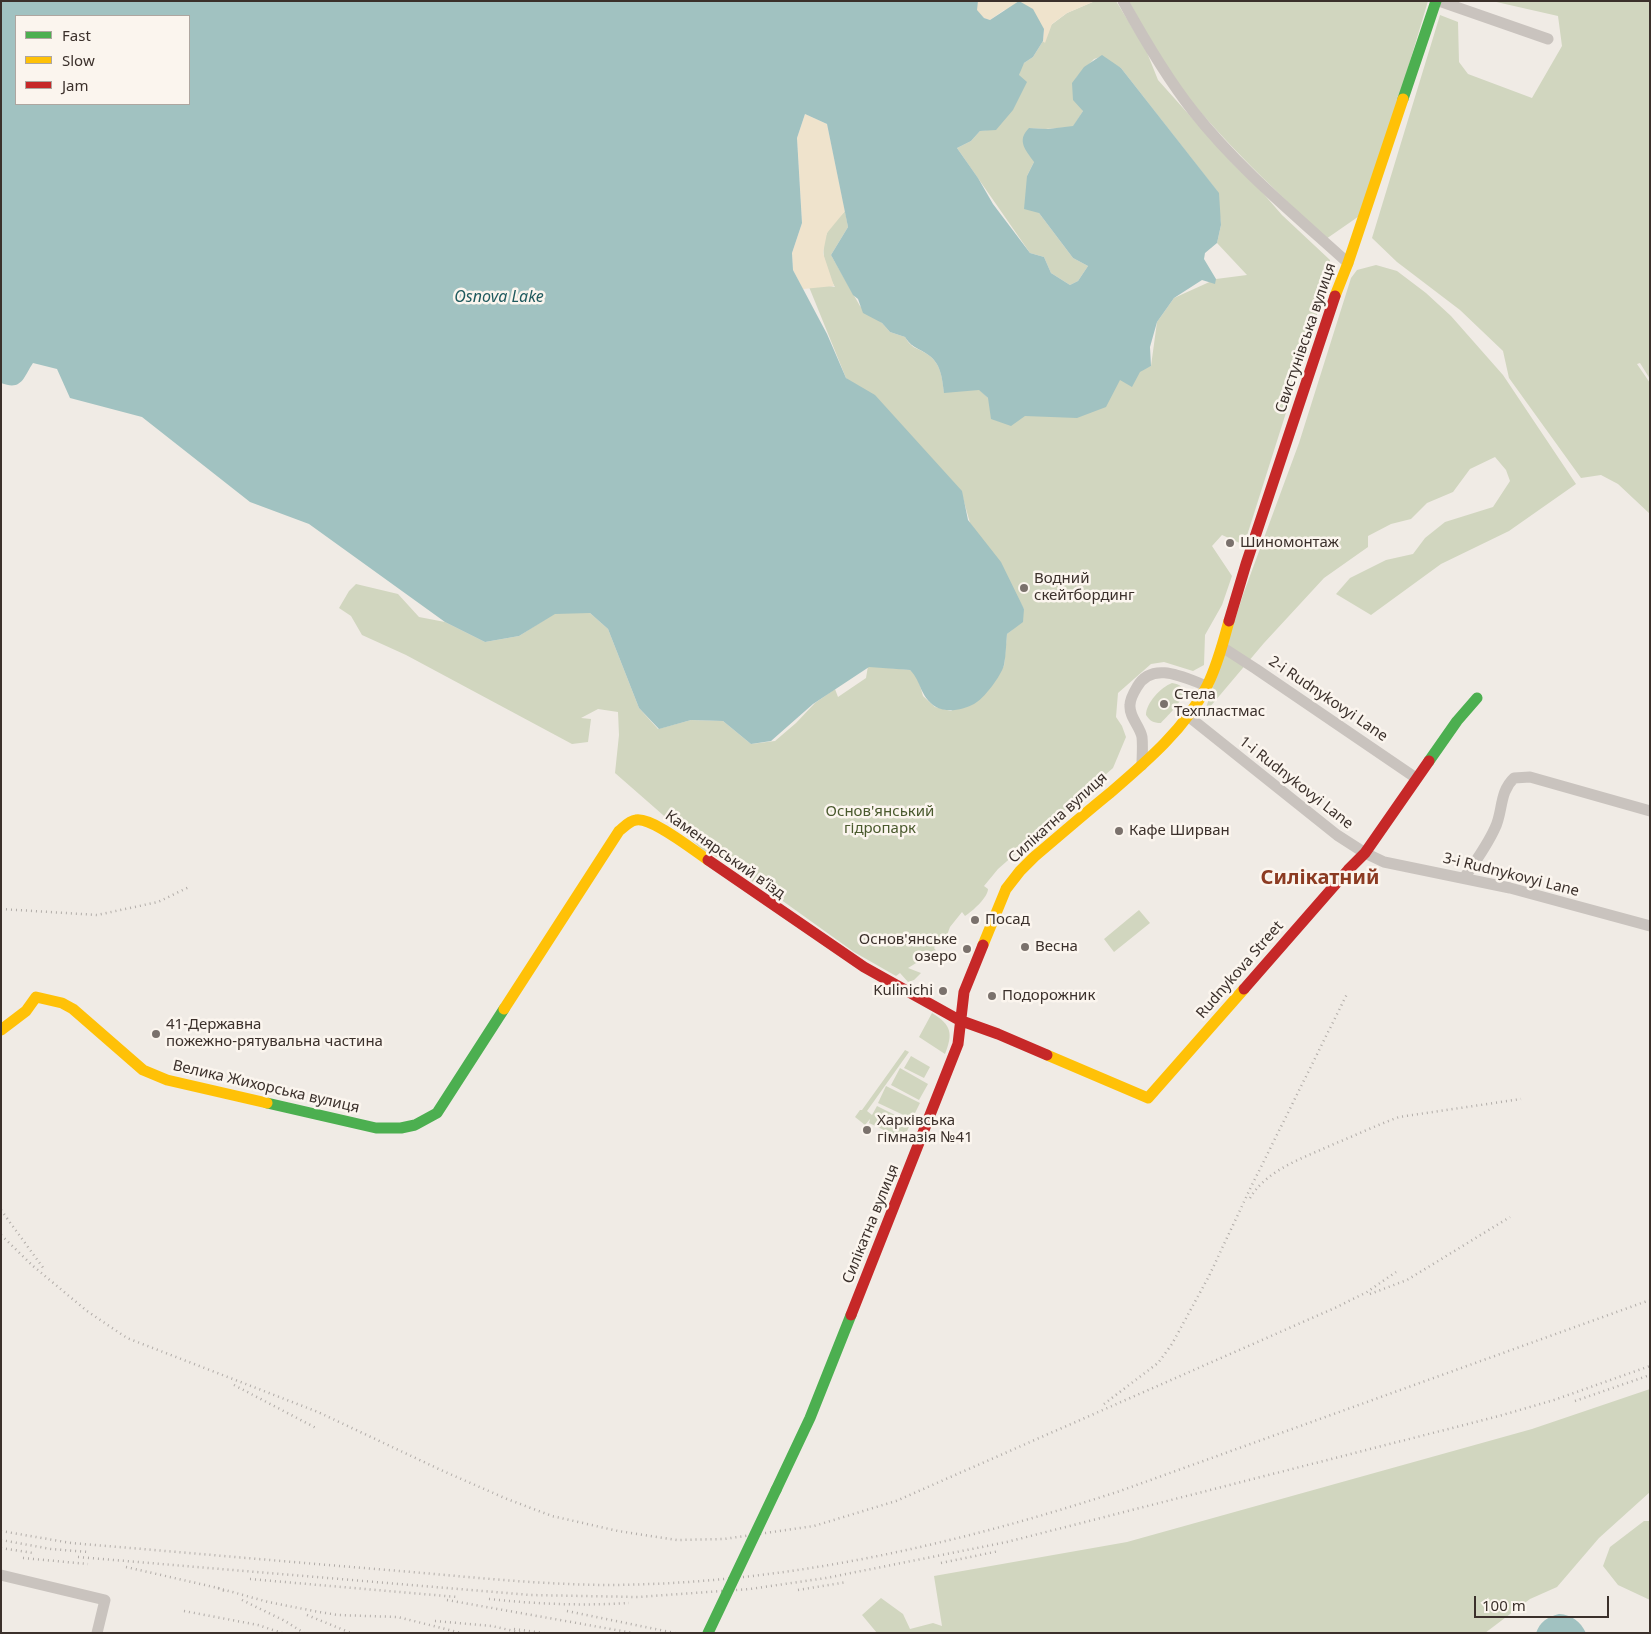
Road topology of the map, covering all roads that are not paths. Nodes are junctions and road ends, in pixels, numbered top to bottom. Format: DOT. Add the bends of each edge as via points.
graph roads {
  1 [pos="1123,1"];
  2 [pos="1438,1"];
  3 [pos="1548,38"];
  4 [pos="1348,264"];
  5 [pos="1222,647"];
  6 [pos="1207,686"];
  7 [pos="1477,698"];
  8 [pos="1188,716"];
  9 [pos="1142,765"];
  10 [pos="1416,778"];
  11 [pos="1650,811"];
  12 [pos="1364,853"];
  13 [pos="1464,878"];
  14 [pos="1650,926"];
  15 [pos="959,1020"];
  16 [pos="1,1030"];
  17 [pos="424,1123"];
  18 [pos="1,1575"];
  19 [pos="97,1633"];
  20 [pos="708,1633"];
  1 -- 4 [label="street" via="1149,47 1193,111 1234,158"];
  2 -- 3 [label="street"];
  2 -- 4 [label="street, Свистунівська вулиця"];
  4 -- 5 [label="street, Свистунівська вулиця"];
  5 -- 6 [label="street, Свистунівська вулиця"];
  5 -- 10 [label="street, 2-i Rudnykovyi Lane"];
  6 -- 8 [label="street, Силікатна вулиця"];
  6 -- 9 [label="street" via="1159,671 1139,683 1130,705 1142,736"];
  7 -- 10 [label="street, Rudnykova Street"];
  8 -- 9 [label="street, Силікатна вулиця"];
  8 -- 12 [label="street, 1-i Rudnykovyi Lane"];
  9 -- 15 [label="street, Силікатна вулиця" via="1034,857 1006,889 964,992"];
  10 -- 12 [label="street, Rudnykova Street"];
  11 -- 13 [label="street" via="1530,777 1514,778 1504,790 1496,827"];
  12 -- 13 [label="street, 3-i Rudnykovyi Lane" via="1384,862"];
  12 -- 15 [label="street, Rudnykova Street" via="1148,1098"];
  13 -- 14 [label="street, 3-i Rudnykovyi Lane"];
  15 -- 17 [label="street, Каменярський в’їзд" via="864,968 653,823 641,819 630,821 619,831 437,1113"];
  15 -- 20 [label="street, Силікатна вулиця, bridge" via="958,1044 940,1094 810,1418"];
  16 -- 17 [label="street, Велика Жихорська вулиця" via="26,1011 36,997 73,1009 142,1070 167,1080 376,1128 403,1129"];
  18 -- 19 [label="street" via="105,1600"];
}
